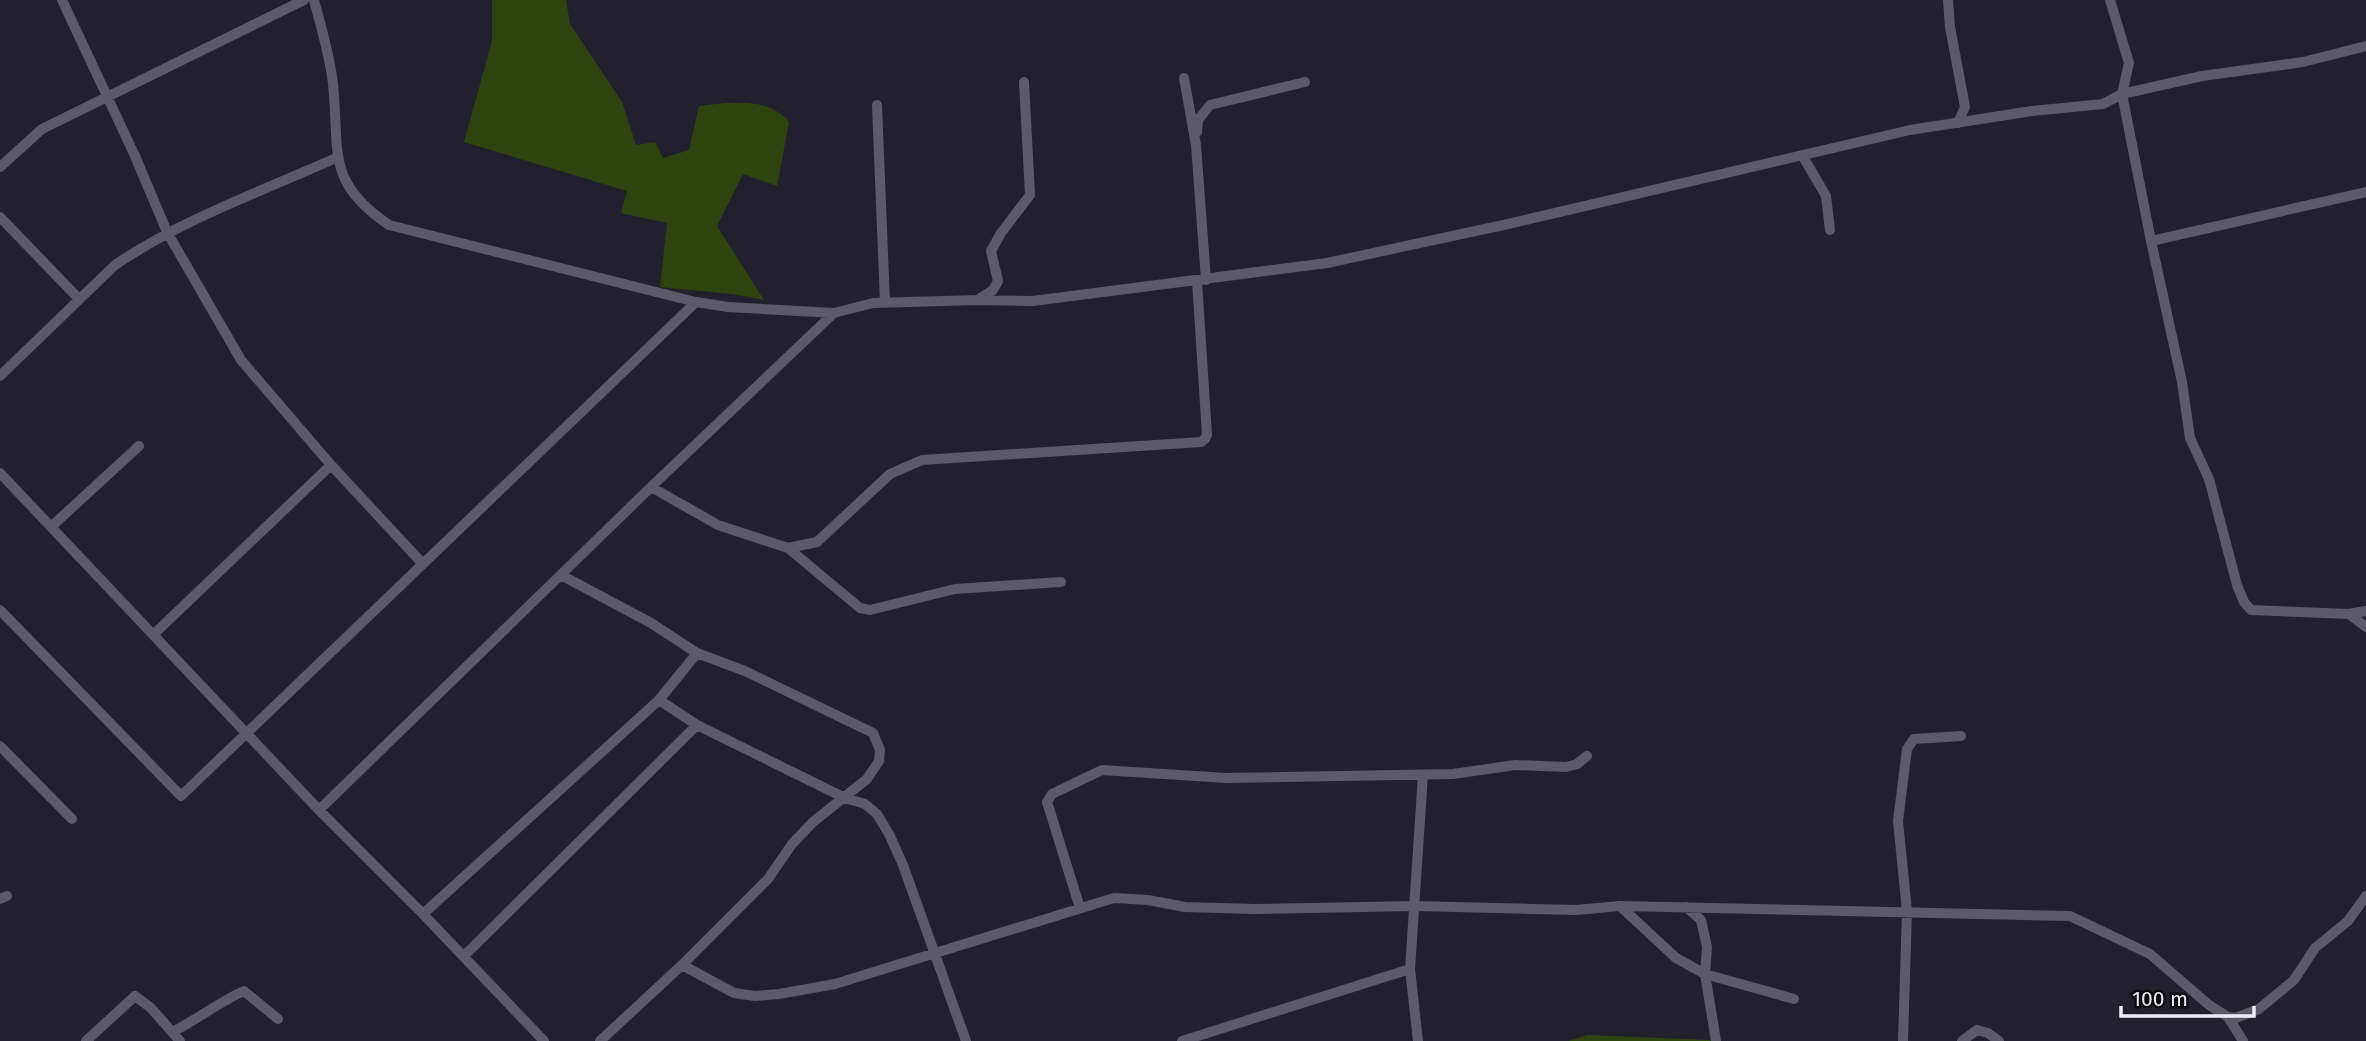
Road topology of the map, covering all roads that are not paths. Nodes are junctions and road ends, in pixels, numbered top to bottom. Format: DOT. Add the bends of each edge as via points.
graph roads {
  1 [pos="62,0"];
  2 [pos="304,0"];
  3 [pos="314,0"];
  4 [pos="1948,0"];
  5 [pos="2110,0"];
  6 [pos="2366,46"];
  7 [pos="1184,78"];
  8 [pos="1024,82"];
  9 [pos="1305,82"];
  10 [pos="2122,94"];
  11 [pos="107,96"];
  12 [pos="877,105"];
  13 [pos="1958,123"];
  14 [pos="1196,145"];
  15 [pos="1802,155"];
  16 [pos="336,158"];
  17 [pos="0,167"];
  18 [pos="2366,192"];
  19 [pos="0,217"];
  20 [pos="1830,230"];
  21 [pos="167,232"];
  22 [pos="2151,241"];
  23 [pos="1201,281"];
  24 [pos="79,299"];
  25 [pos="979,300"];
  26 [pos="696,302"];
  27 [pos="885,303"];
  28 [pos="834,313"];
  29 [pos="0,376"];
  30 [pos="139,446"];
  31 [pos="331,465"];
  32 [pos="0,473"];
  33 [pos="651,487"];
  34 [pos="52,526"];
  35 [pos="788,548"];
  36 [pos="422,563"];
  37 [pos="561,575"];
  38 [pos="1061,582"];
  39 [pos="0,610"];
  40 [pos="2366,611"];
  41 [pos="2349,614"];
  42 [pos="2366,627"];
  43 [pos="154,634"];
  44 [pos="697,653"];
  45 [pos="659,700"];
  46 [pos="697,725"];
  47 [pos="245,732"];
  48 [pos="1961,736"];
  49 [pos="0,746"];
  50 [pos="1587,756"];
  51 [pos="1423,775"];
  52 [pos="845,798"];
  53 [pos="319,810"];
  54 [pos="72,819"];
  55 [pos="2366,896"];
  56 [pos="1415,905"];
  57 [pos="1620,906"];
  58 [pos="1686,907"];
  59 [pos="1080,908"];
  60 [pos="1907,911"];
  61 [pos="423,914"];
  62 [pos="933,953"];
  63 [pos="464,956"];
  64 [pos="682,965"];
  65 [pos="1410,969"];
  66 [pos="1704,974"];
  67 [pos="1794,999"];
  68 [pos="2228,1017"];
  69 [pos="278,1019"];
  70 [pos="173,1032"];
  71 [pos="86,1041"];
  72 [pos="180,1041"];
  73 [pos="544,1041"];
  74 [pos="600,1041"];
  75 [pos="967,1041"];
  76 [pos="1182,1041"];
  77 [pos="1418,1041"];
  78 [pos="1716,1041"];
  79 [pos="1903,1041"];
  80 [pos="1962,1041"];
  81 [pos="1999,1041"];
  82 [pos="2244,1041"];
  1 -- 11 [label="street"];
  2 -- 11 [label="street"];
  3 -- 16 [label="street" via="333,82"];
  4 -- 13 [label="street" via="1965,107"];
  5 -- 10 [label="street" via="2129,63"];
  6 -- 10 [label="street" via="2303,62 2202,76"];
  7 -- 14 [label="street"];
  8 -- 25 [label="street" via="1030,195 991,251 998,281"];
  9 -- 14 [label="street" via="1210,105 1198,120"];
  10 -- 13 [label="street" via="2103,104"];
  10 -- 22 [label="street"];
  11 -- 17 [label="street" via="42,129"];
  11 -- 21 [label="street"];
  12 -- 27 [label="street"];
  13 -- 15 [label="street"];
  14 -- 23 [label="street"];
  15 -- 20 [label="street" via="1826,196"];
  15 -- 23 [label="street" via="1328,263"];
  16 -- 21 [label="street"];
  16 -- 26 [label="street" via="356,198 389,225"];
  18 -- 22 [label="street"];
  19 -- 24 [label="street"];
  21 -- 24 [label="street" via="115,265"];
  21 -- 31 [label="street" via="241,360"];
  22 -- 41 [label="street" via="2190,438 2209,479 2244,602 2258,611"];
  23 -- 25 [label="street" via="1033,301"];
  23 -- 35 [label="street" via="1205,439 922,460 890,474 817,542"];
  24 -- 29 [label="street"];
  25 -- 27 [label="street"];
  26 -- 28 [label="street"];
  26 -- 36 [label="street"];
  27 -- 28 [label="street"];
  28 -- 33 [label="street"];
  30 -- 34 [label="street"];
  31 -- 36 [label="street"];
  31 -- 43 [label="street"];
  32 -- 34 [label="street"];
  33 -- 35 [label="street" via="718,525"];
  33 -- 37 [label="street"];
  34 -- 43 [label="street"];
  35 -- 38 [label="street" via="860,608 870,610 956,589"];
  36 -- 47 [label="street"];
  37 -- 44 [label="street" via="650,622"];
  37 -- 53 [label="street"];
  39 -- 47 [label="street" via="181,796"];
  40 -- 41 [label="street"];
  41 -- 42 [label="street"];
  43 -- 47 [label="street"];
  44 -- 45 [label="street"];
  44 -- 52 [label="street" via="873,733 879,761"];
  45 -- 46 [label="street"];
  45 -- 61 [label="street"];
  46 -- 52 [label="street"];
  46 -- 63 [label="street"];
  47 -- 53 [label="street"];
  48 -- 60 [label="street" via="1914,738 1907,749 1898,821"];
  49 -- 54 [label="street"];
  50 -- 51 [label="street" via="1566,767 1515,765"];
  51 -- 56 [label="street"];
  51 -- 59 [label="street" via="1226,778 1102,770 1052,794 1047,802"];
  52 -- 62 [label="street" via="865,804 889,834"];
  52 -- 64 [label="street" via="806,829 768,878"];
  53 -- 61 [label="street"];
  55 -- 68 [label="street" via="2348,921 2315,948 2294,980 2259,1009"];
  56 -- 57 [label="street" via="1576,910"];
  56 -- 59 [label="street" via="1254,909 1114,898"];
  56 -- 65 [label="street"];
  57 -- 58 [label="street"];
  57 -- 66 [label="street" via="1676,958"];
  58 -- 60 [label="street"];
  58 -- 66 [label="street" via="1701,920 1707,947"];
  59 -- 62 [label="street"];
  60 -- 68 [label="street" via="2070,916 2150,954"];
  60 -- 79 [label="street"];
  61 -- 63 [label="street"];
  62 -- 64 [label="street" via="835,984 755,996 734,993"];
  62 -- 75 [label="street"];
  63 -- 73 [label="street"];
  64 -- 74 [label="street"];
  65 -- 76 [label="street"];
  65 -- 77 [label="street"];
  66 -- 67 [label="street"];
  66 -- 78 [label="street"];
  68 -- 82 [label="street"];
  69 -- 70 [label="street" via="244,991"];
  70 -- 71 [label="street" via="135,996"];
  70 -- 72 [label="street"];
  80 -- 81 [label="street" via="1977,1030"];
}
